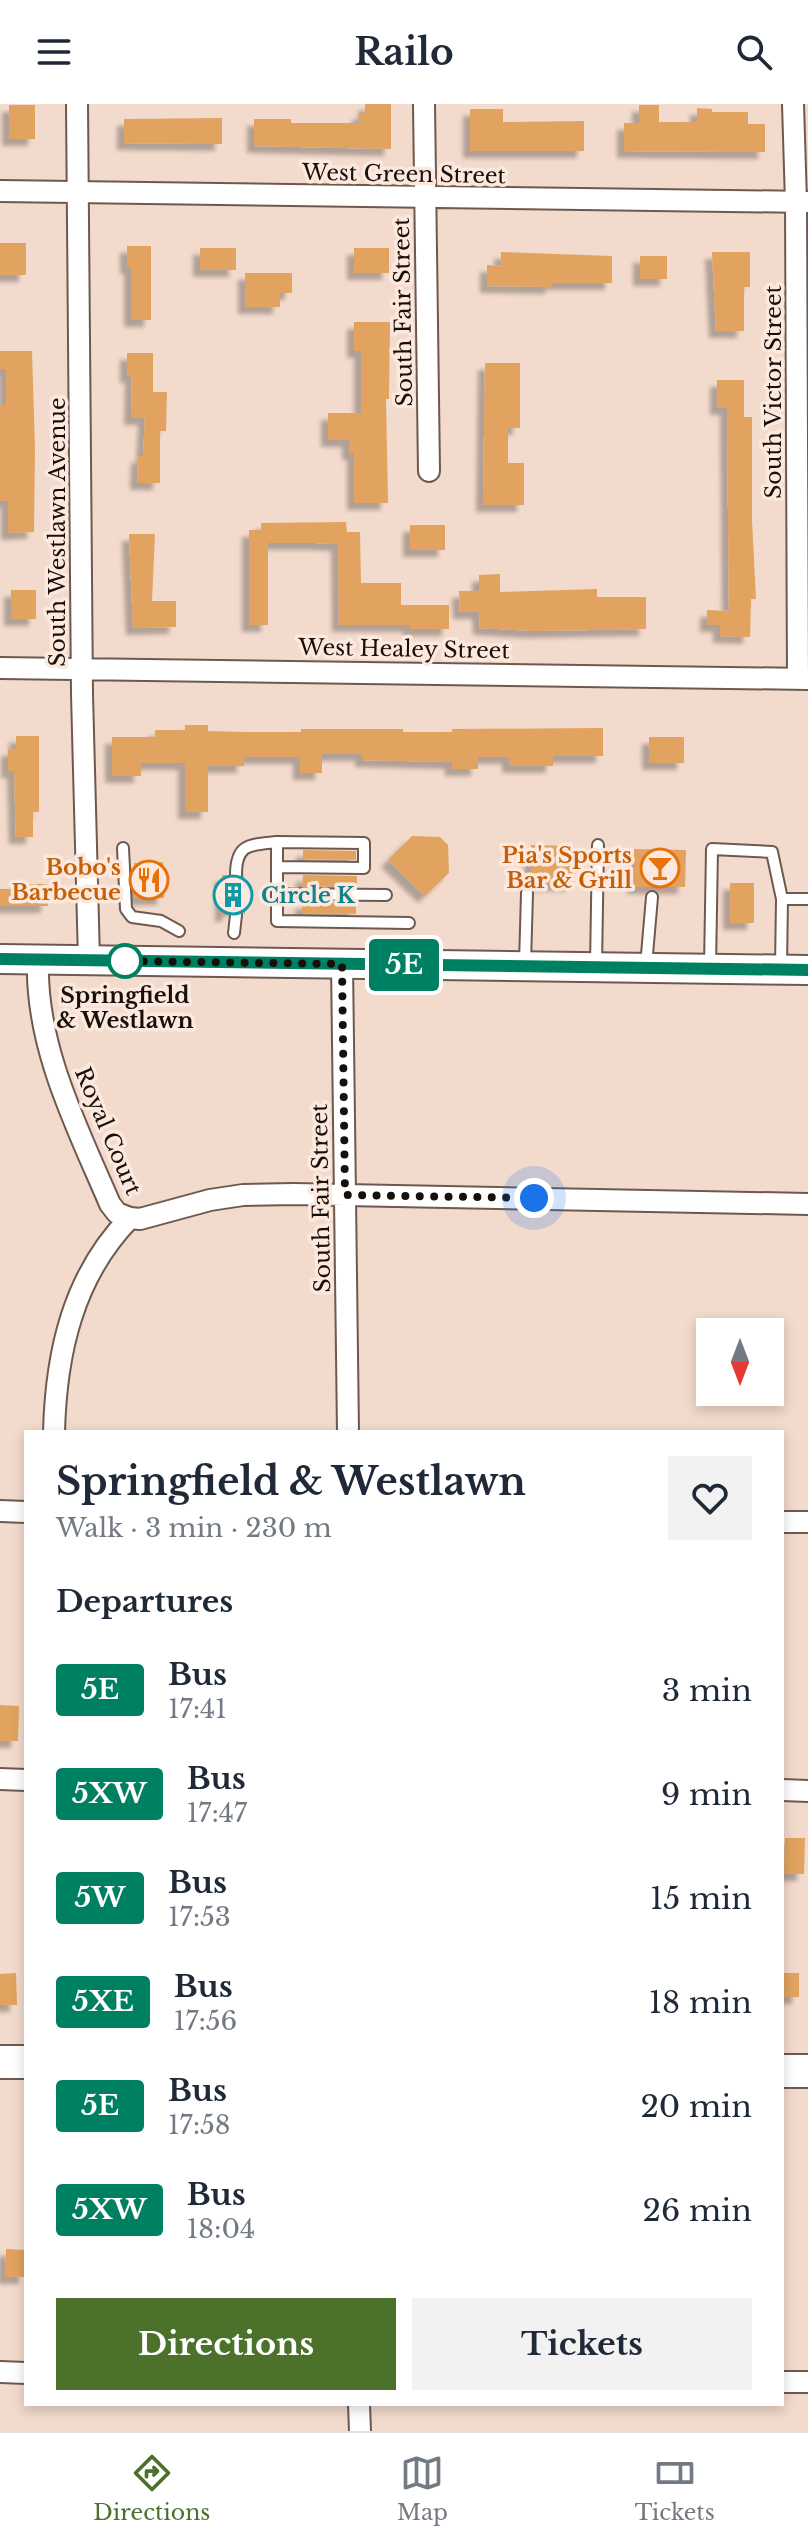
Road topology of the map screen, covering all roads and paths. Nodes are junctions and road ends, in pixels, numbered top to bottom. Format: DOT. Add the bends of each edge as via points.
graph roads {
  1 [pos="77,104"];
  2 [pos="424,104"];
  3 [pos="793,104"];
  4 [pos="0,191"];
  5 [pos="78,192"];
  6 [pos="425,198"];
  7 [pos="802,202"];
  8 [pos="802,339"];
  9 [pos="429,471"];
  10 [pos="0,668"];
  11 [pos="82,669"];
  12 [pos="803,679"];
  13 [pos="277,842"];
  14 [pos="598,845"];
  15 [pos="123,848"];
  16 [pos="277,867"];
  17 [pos="236,875"];
  18 [pos="527,893"];
  19 [pos="277,894"];
  20 [pos="386,895"];
  21 [pos="652,897"];
  22 [pos="782,899"];
  23 [pos="808,899"];
  24 [pos="236,915"];
  25 [pos="409,923"];
  26 [pos="179,931"];
  27 [pos="234,933"];
  28 [pos="0,959"];
  29 [pos="38,960"];
  30 [pos="89,960"];
  31 [pos="342,964"];
  32 [pos="525,966"];
  33 [pos="596,967"];
  34 [pos="646,968"];
  35 [pos="710,969"];
  36 [pos="794,970"];
  37 [pos="345,1195"];
  38 [pos="808,1204"];
  39 [pos="130,1218"];
  40 [pos="54,1430"];
  41 [pos="348,1430"];
  42 [pos="0,1511"];
  43 [pos="24,1512"];
  44 [pos="784,1522"];
  45 [pos="808,1522"];
  46 [pos="0,1779"];
  47 [pos="24,1780"];
  48 [pos="784,1790"];
  49 [pos="808,1791"];
  50 [pos="0,2062"];
  51 [pos="24,2062"];
  52 [pos="784,2071"];
  53 [pos="808,2071"];
  54 [pos="0,2372"];
  55 [pos="24,2373"];
  56 [pos="784,2382"];
  57 [pos="808,2382"];
  58 [pos="359,2406"];
  59 [pos="360,2431"];
  1 -- 5 [label="street, South Westlawn Avenue"];
  2 -- 6 [label="street, South Fair Street"];
  3 -- 7 [label="street, South Victor Street"];
  4 -- 5 [label="street, West Green Street"];
  5 -- 6 [label="street, West Green Street"];
  5 -- 11 [label="street, South Westlawn Avenue"];
  6 -- 7 [label="street, West Green Street"];
  6 -- 9 [label="street, South Fair Street"];
  7 -- 8 [label="street, South Victor Street"];
  8 -- 12 [label="street, South Victor Street"];
  10 -- 11 [label="street, West Healey Street"];
  11 -- 12 [label="street, West Healey Street"];
  11 -- 30 [label="street, South Westlawn Avenue"];
  13 -- 16 [label="lane"];
  13 -- 16 [label="lane" via="364,843 364,868"];
  13 -- 17 [label="lane" via="240,851"];
  14 -- 33 [label="lane"];
  15 -- 26 [label="lane" via="126,909 132,917 161,921"];
  16 -- 19 [label="lane"];
  18 -- 32 [label="lane"];
  19 -- 20 [label="lane"];
  19 -- 25 [label="lane" via="277,921"];
  21 -- 34 [label="lane"];
  22 -- 23 [label="lane"];
  22 -- 35 [label="lane" via="772,852 712,849"];
  22 -- 36 [label="lane"];
  24 -- 27 [label="lane"];
  28 -- 29 [label="main road"];
  29 -- 30 [label="main road"];
  29 -- 39 [label="street, Royal Court" via="39,1006 65,1100 110,1204"];
  30 -- 31 [label="main road"];
  31 -- 32 [label="main road"];
  31 -- 37 [label="street, South Fair Street"];
  32 -- 33 [label="main road"];
  33 -- 34 [label="main road"];
  34 -- 35 [label="main road"];
  35 -- 36 [label="main road"];
  37 -- 38 [label="street, Royal Court"];
  37 -- 39 [label="street, Royal Court" via="243,1195"];
  37 -- 41 [label="street, South Fair Street"];
  39 -- 40 [label="street, Royal Court" via="103,1250 76,1301 58,1366"];
  42 -- 43 [label="street"];
  44 -- 45 [label="street"];
  46 -- 47 [label="street"];
  48 -- 49 [label="street"];
  50 -- 51 [label="main road"];
  52 -- 53 [label="main road"];
  54 -- 55 [label="street"];
  56 -- 57 [label="street"];
  58 -- 59 [label="street"];
}
